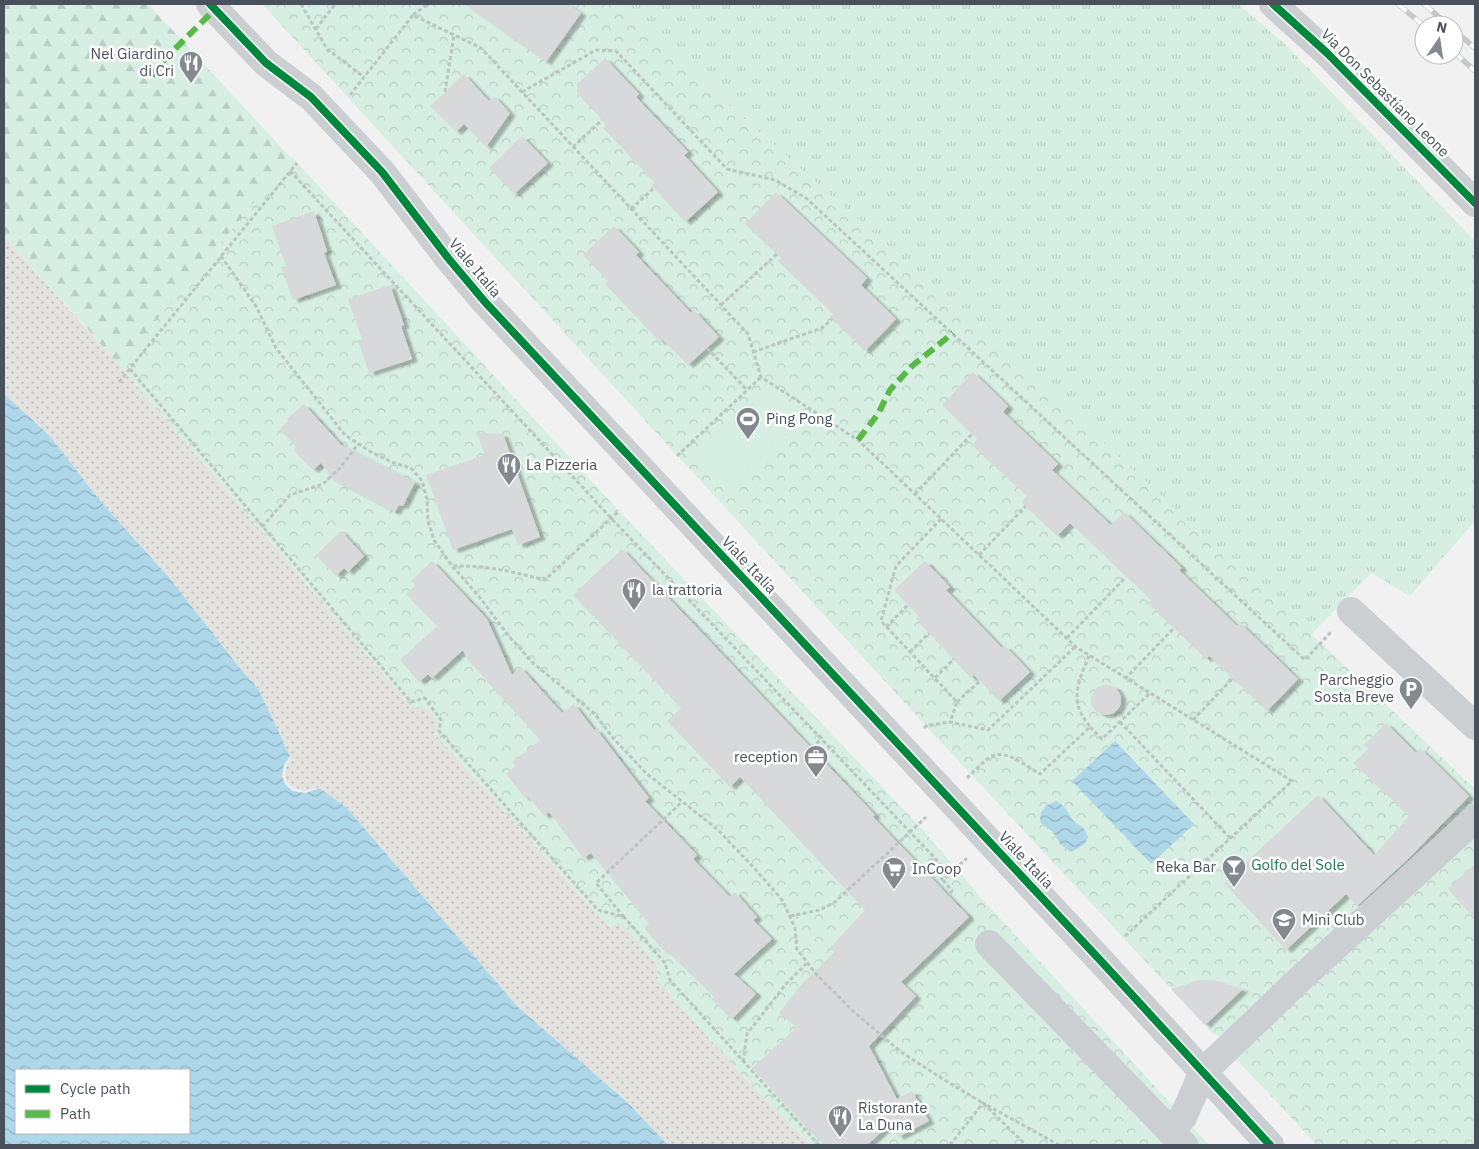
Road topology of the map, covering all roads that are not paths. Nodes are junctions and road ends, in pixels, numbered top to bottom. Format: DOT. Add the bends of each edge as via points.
graph roads {
  1 [pos="210,4"];
  2 [pos="1273,4"];
  3 [pos="1475,203"];
  4 [pos="1351,610"];
  5 [pos="1475,726"];
  6 [pos="1473,827"];
  7 [pos="989,944"];
  8 [pos="1204,1072"];
  9 [pos="1177,1137"];
  10 [pos="1270,1145"];
  1 -- 8 [label="street, Viale Italia" via="266,63 311,97 376,165 484,302"];
  2 -- 3 [label="street, Via Don Sebastiano Leone" via="1334,60"];
  4 -- 5 [label="street"];
  6 -- 8 [label="street" via="1299,980"];
  7 -- 9 [label="street"];
  8 -- 9 [label="street"];
  8 -- 10 [label="street, Viale Italia"];
}
